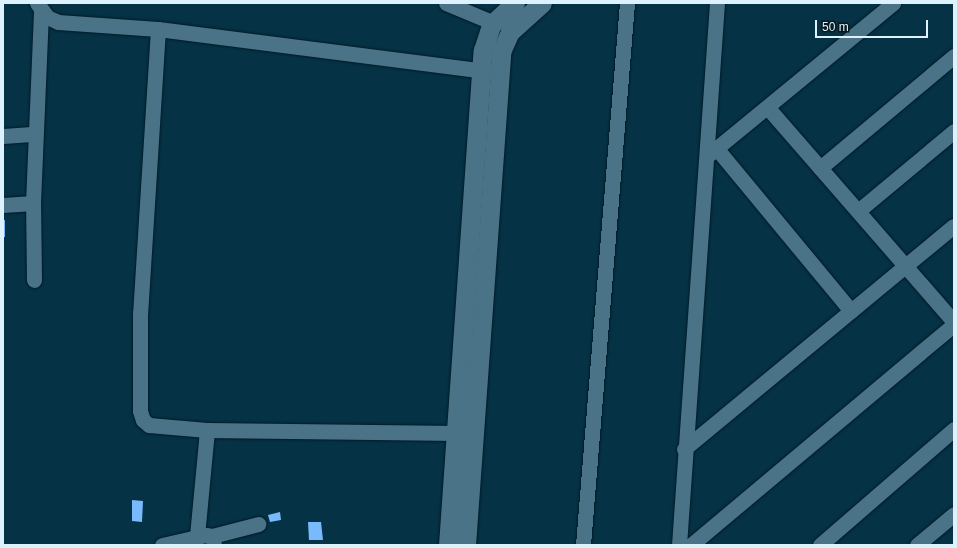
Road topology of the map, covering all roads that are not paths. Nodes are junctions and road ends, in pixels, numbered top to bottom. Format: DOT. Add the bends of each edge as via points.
graph roads {
  1 [pos="446,3"];
  2 [pos="515,3"];
  3 [pos="542,3"];
  4 [pos="626,3"];
  5 [pos="717,3"];
  6 [pos="893,3"];
  7 [pos="39,7"];
  8 [pos="494,22"];
  9 [pos="158,29"];
  10 [pos="954,56"];
  11 [pos="492,72"];
  12 [pos="768,108"];
  13 [pos="954,131"];
  14 [pos="35,134"];
  15 [pos="3,136"];
  16 [pos="712,153"];
  17 [pos="820,168"];
  18 [pos="33,203"];
  19 [pos="3,205"];
  20 [pos="858,211"];
  21 [pos="954,226"];
  22 [pos="905,266"];
  23 [pos="34,280"];
  24 [pos="851,311"];
  25 [pos="954,323"];
  26 [pos="954,429"];
  27 [pos="207,430"];
  28 [pos="457,433"];
  29 [pos="684,449"];
  30 [pos="954,514"];
  31 [pos="258,524"];
  32 [pos="208,539"];
  33 [pos="162,545"];
  34 [pos="448,545"];
  35 [pos="466,545"];
  36 [pos="583,545"];
  37 [pos="678,545"];
  38 [pos="691,545"];
  39 [pos="820,545"];
  40 [pos="917,545"];
  1 -- 8 [label="street"];
  2 -- 8 [label="street"];
  3 -- 11 [label="street" via="507,35"];
  4 -- 36 [label="street"];
  5 -- 16 [label="street"];
  6 -- 12 [label="street"];
  7 -- 9 [label="street" via="47,17 58,22"];
  7 -- 14 [label="street"];
  8 -- 11 [label="street" via="484,41"];
  9 -- 11 [label="street"];
  9 -- 27 [label="street" via="140,312 140,411 143,420 149,425"];
  10 -- 17 [label="street"];
  11 -- 28 [label="street"];
  11 -- 35 [label="street"];
  12 -- 16 [label="street"];
  12 -- 17 [label="street"];
  13 -- 20 [label="street"];
  14 -- 15 [label="street"];
  14 -- 18 [label="street"];
  16 -- 24 [label="street"];
  16 -- 29 [label="street"];
  17 -- 20 [label="street"];
  18 -- 19 [label="street"];
  18 -- 23 [label="street"];
  20 -- 22 [label="street"];
  21 -- 22 [label="street"];
  22 -- 24 [label="street"];
  22 -- 25 [label="street"];
  24 -- 29 [label="street"];
  25 -- 38 [label="street"];
  26 -- 39 [label="street"];
  27 -- 28 [label="street"];
  27 -- 32 [label="street"];
  28 -- 34 [label="street"];
  29 -- 37 [label="street"];
  30 -- 40 [label="street"];
  31 -- 32 [label="street"];
  32 -- 33 [label="street"];
}
